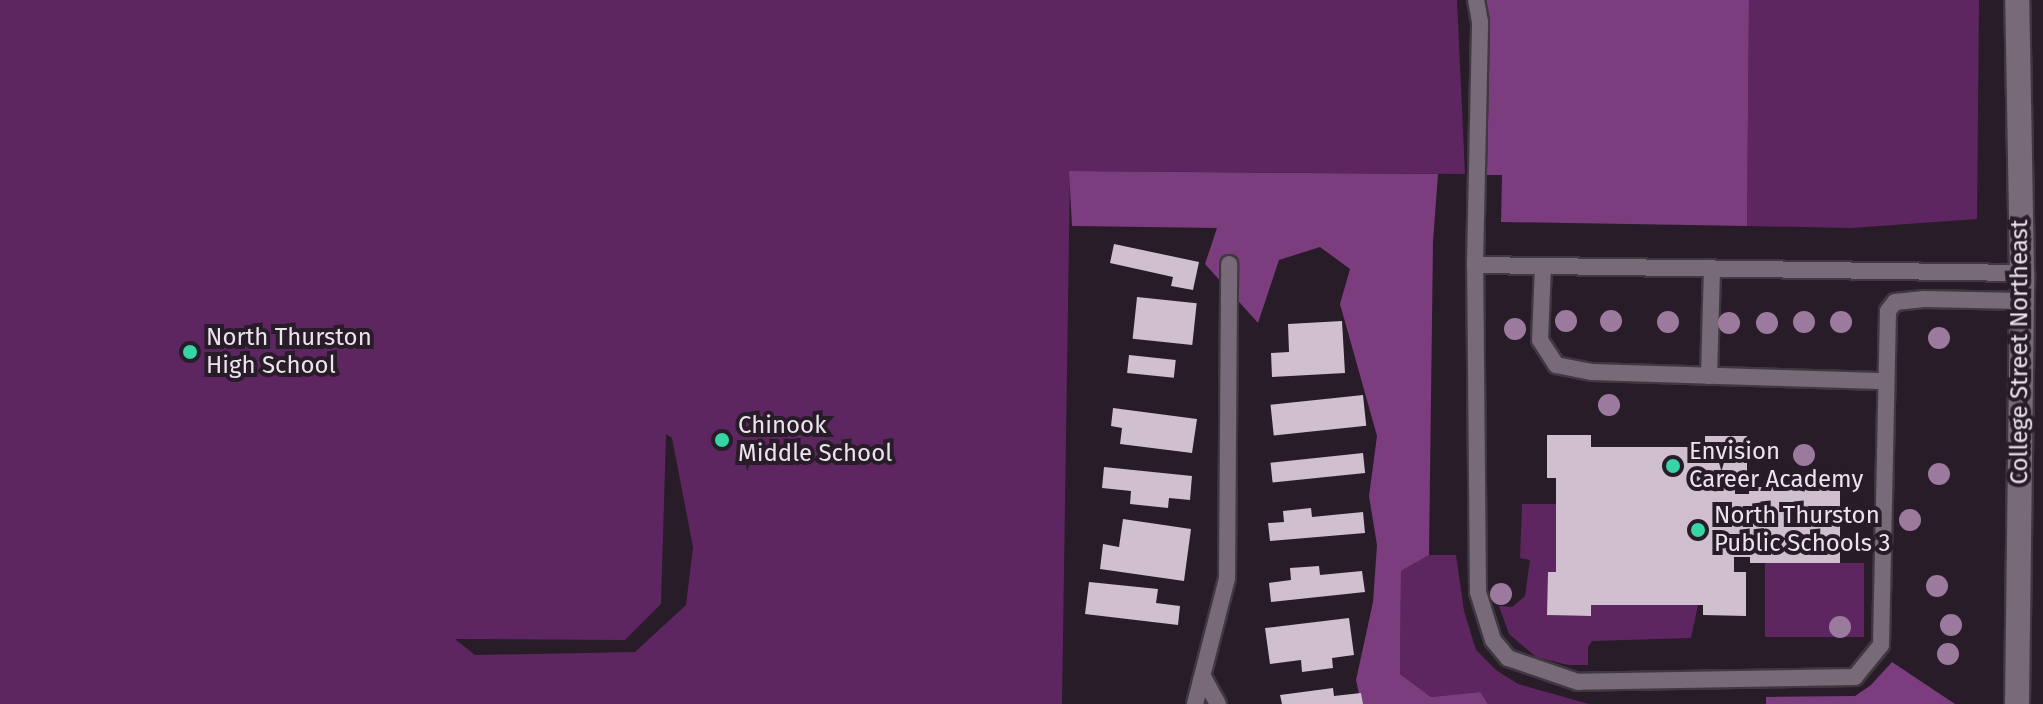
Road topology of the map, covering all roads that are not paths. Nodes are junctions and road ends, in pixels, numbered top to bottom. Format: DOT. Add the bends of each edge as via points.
graph roads {
  1 [pos="1476,0"];
  2 [pos="2017,0"];
  3 [pos="1229,264"];
  4 [pos="1475,265"];
  5 [pos="1543,266"];
  6 [pos="1712,268"];
  7 [pos="2022,273"];
  8 [pos="2021,301"];
  9 [pos="1709,376"];
  10 [pos="1886,381"];
  11 [pos="1203,677"];
  12 [pos="1195,704"];
  13 [pos="1218,704"];
  14 [pos="2017,704"];
  1 -- 4 [label="lane" via="1480,22"];
  2 -- 7 [label="street, College Street Northeast"];
  3 -- 11 [label="lane" via="1227,578"];
  4 -- 5 [label="lane"];
  4 -- 10 [label="lane" via="1478,592 1493,640 1508,658 1578,682 1855,677 1870,663 1881,645"];
  5 -- 6 [label="lane"];
  5 -- 9 [label="lane" via="1540,340 1556,365 1592,372"];
  6 -- 7 [label="lane"];
  6 -- 9 [label="lane"];
  7 -- 8 [label="street, College Street Northeast"];
  8 -- 10 [label="lane" via="1895,302 1888,311"];
  8 -- 14 [label="street, College Street Northeast"];
  9 -- 10 [label="lane"];
  11 -- 12 [label="lane"];
  11 -- 13 [label="lane"];
}
